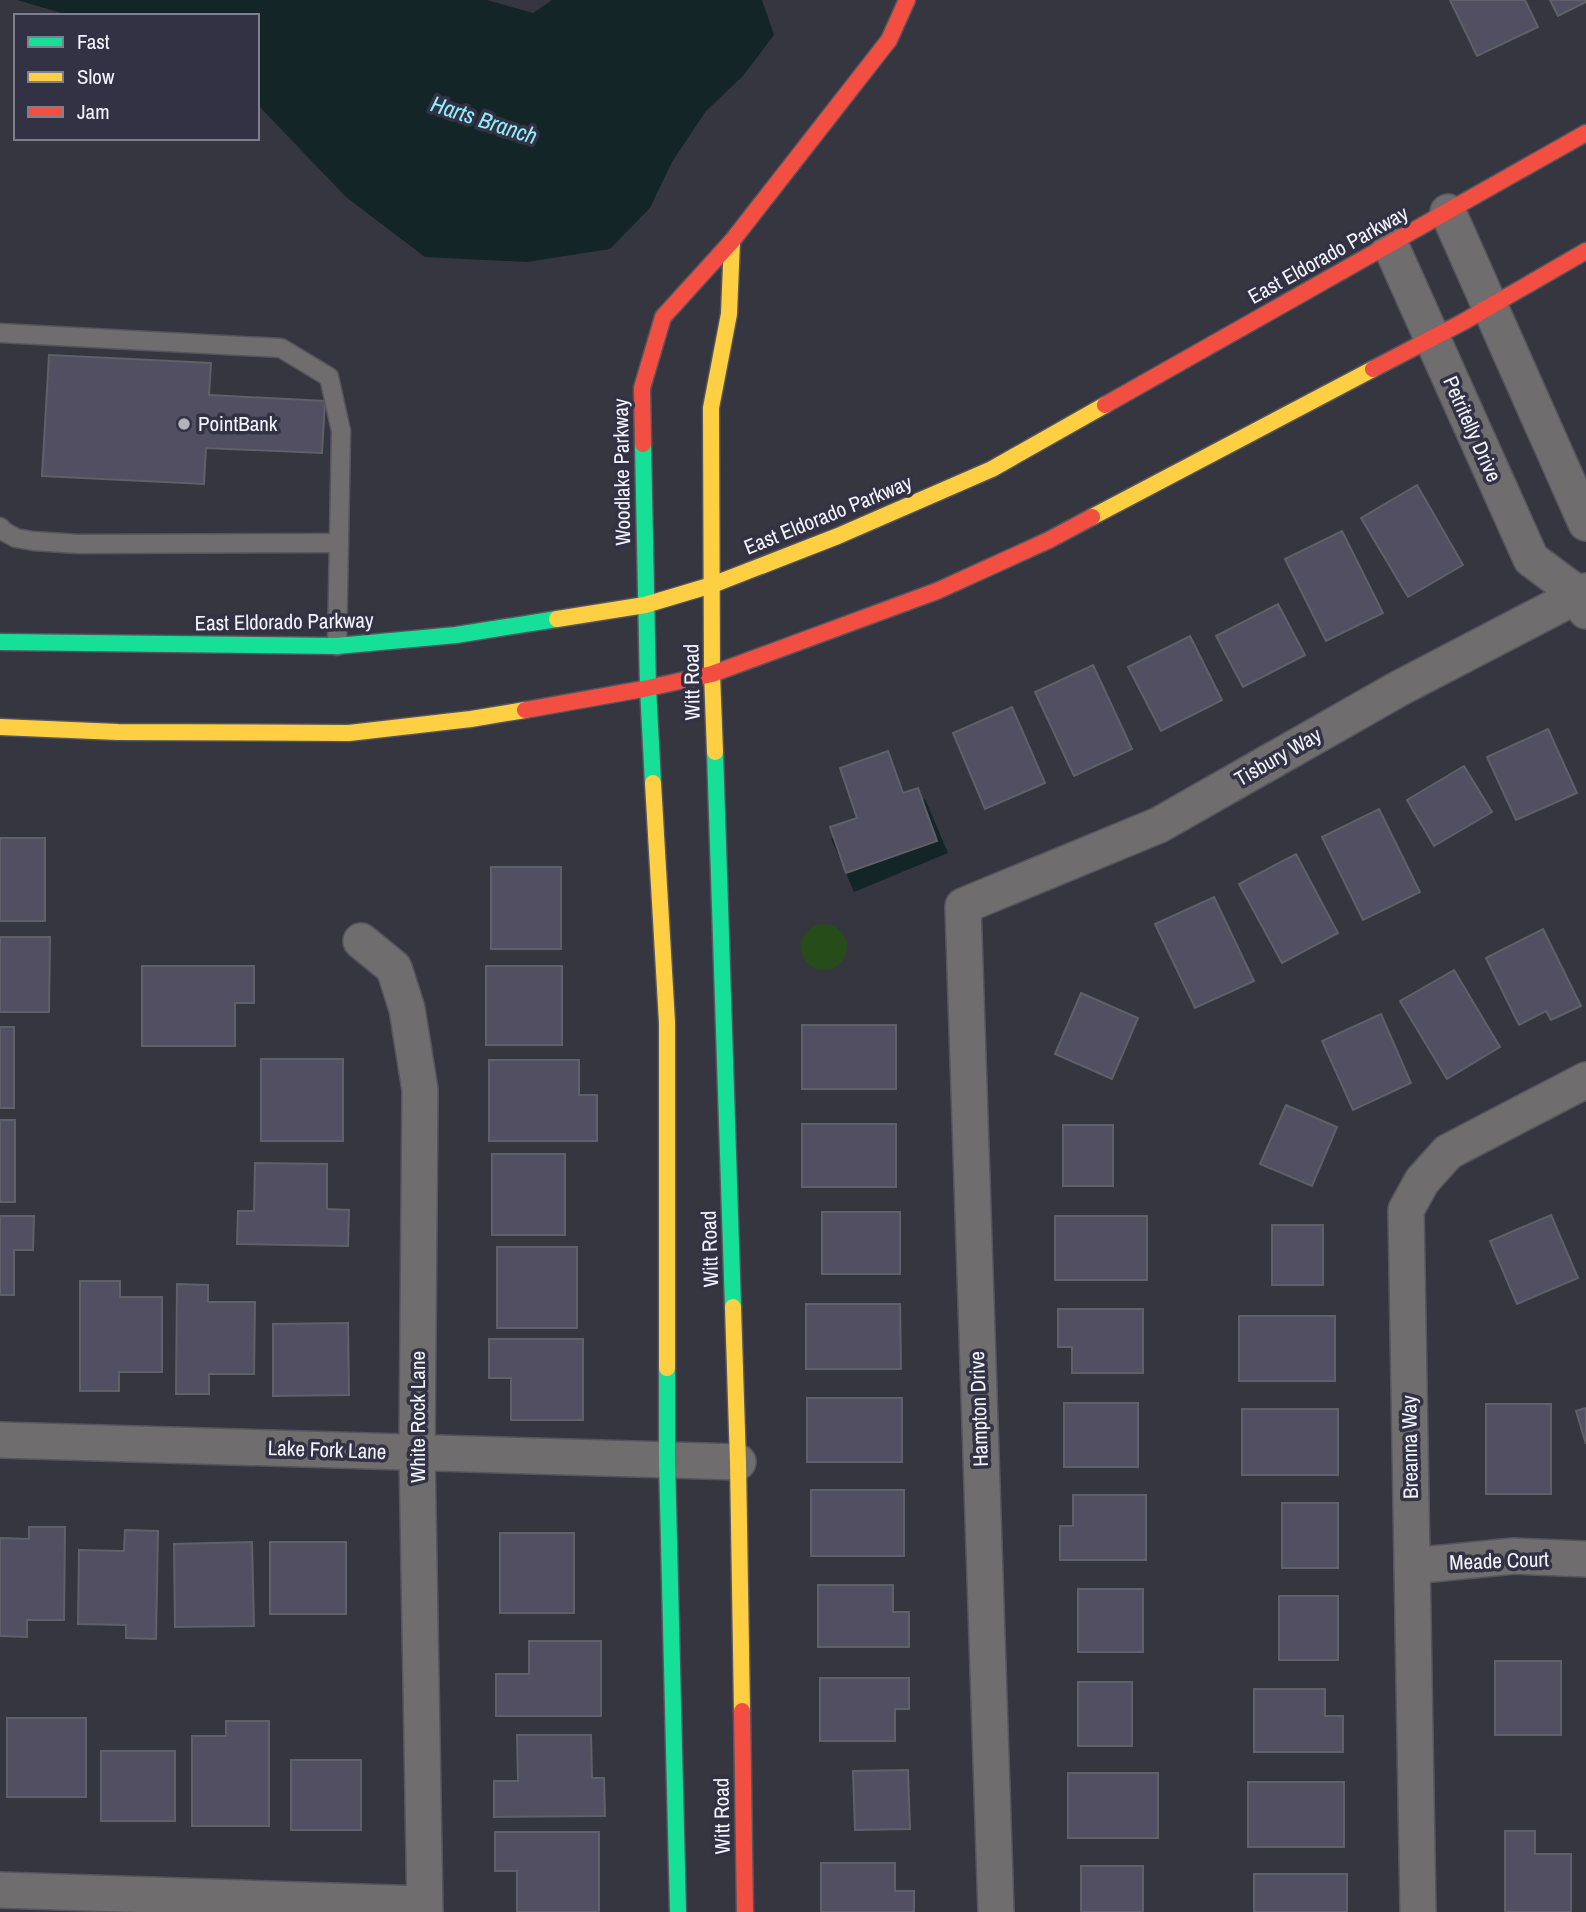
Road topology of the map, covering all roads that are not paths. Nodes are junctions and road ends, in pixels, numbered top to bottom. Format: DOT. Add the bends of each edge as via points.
graph roads {
  1 [pos="907,0"];
  2 [pos="1586,133"];
  3 [pos="1448,212"];
  4 [pos="732,241"];
  5 [pos="1390,244"];
  6 [pos="1586,251"];
  7 [pos="1489,306"];
  8 [pos="0,334"];
  9 [pos="1431,338"];
  10 [pos="1586,523"];
  11 [pos="0,527"];
  12 [pos="339,542"];
  13 [pos="712,585"];
  14 [pos="1584,592"];
  15 [pos="645,605"];
  16 [pos="0,642"];
  17 [pos="337,646"];
  18 [pos="712,674"];
  19 [pos="648,688"];
  20 [pos="0,727"];
  21 [pos="962,906"];
  22 [pos="361,941"];
  23 [pos="1586,1080"];
  24 [pos="0,1440"];
  25 [pos="417,1452"];
  26 [pos="667,1460"];
  27 [pos="738,1462"];
  28 [pos="1586,1559"];
  29 [pos="1412,1566"];
  30 [pos="0,1890"];
  31 [pos="424,1908"];
  32 [pos="678,1912"];
  33 [pos="745,1912"];
  34 [pos="996,1912"];
  35 [pos="1418,1912"];
  1 -- 4 [label="street, Woodlake Parkway" via="889,40"];
  2 -- 3 [label="street, East Eldorado Parkway"];
  3 -- 5 [label="street, East Eldorado Parkway"];
  3 -- 7 [label="street"];
  4 -- 13 [label="street" via="729,314 711,408"];
  4 -- 15 [label="street, Woodlake Parkway" via="663,317 642,388"];
  5 -- 9 [label="street, Petritelly Drive"];
  5 -- 13 [label="street, East Eldorado Parkway" via="992,469"];
  6 -- 7 [label="street"];
  7 -- 9 [label="street"];
  7 -- 10 [label="street"];
  8 -- 12 [label="lane" via="281,348 320,371 329,377 341,431"];
  9 -- 14 [label="street, Petritelly Drive" via="1531,559"];
  9 -- 18 [label="street" via="1049,540 937,590"];
  11 -- 12 [label="lane" via="16,538 78,544"];
  12 -- 17 [label="lane"];
  13 -- 15 [label="street, East Eldorado Parkway"];
  13 -- 18 [label="street, Witt Road"];
  14 -- 21 [label="street, Tisbury Way" via="1398,689 1159,825"];
  15 -- 17 [label="street, East Eldorado Parkway" via="456,635"];
  15 -- 19 [label="street, Witt Road"];
  16 -- 17 [label="street, East Eldorado Parkway"];
  18 -- 19 [label="street"];
  18 -- 27 [label="street, Witt Road"];
  19 -- 20 [label="street" via="471,719 349,733"];
  19 -- 26 [label="street, Witt Road" via="667,1022"];
  21 -- 34 [label="street, Hampton Drive"];
  22 -- 25 [label="street, White Rock Lane" via="394,968 407,1009 420,1090"];
  23 -- 29 [label="street, Breanna Way" via="1448,1152 1422,1181 1406,1210"];
  24 -- 25 [label="street, Lake Fork Lane"];
  25 -- 26 [label="street, Lake Fork Lane"];
  25 -- 31 [label="street, White Rock Lane"];
  26 -- 27 [label="street, Lake Fork Lane"];
  26 -- 32 [label="street, Witt Road"];
  27 -- 33 [label="street, Witt Road"];
  28 -- 29 [label="street, Meade Court" via="1514,1556"];
  29 -- 35 [label="street, Breanna Way"];
  30 -- 31 [label="street"];
}
